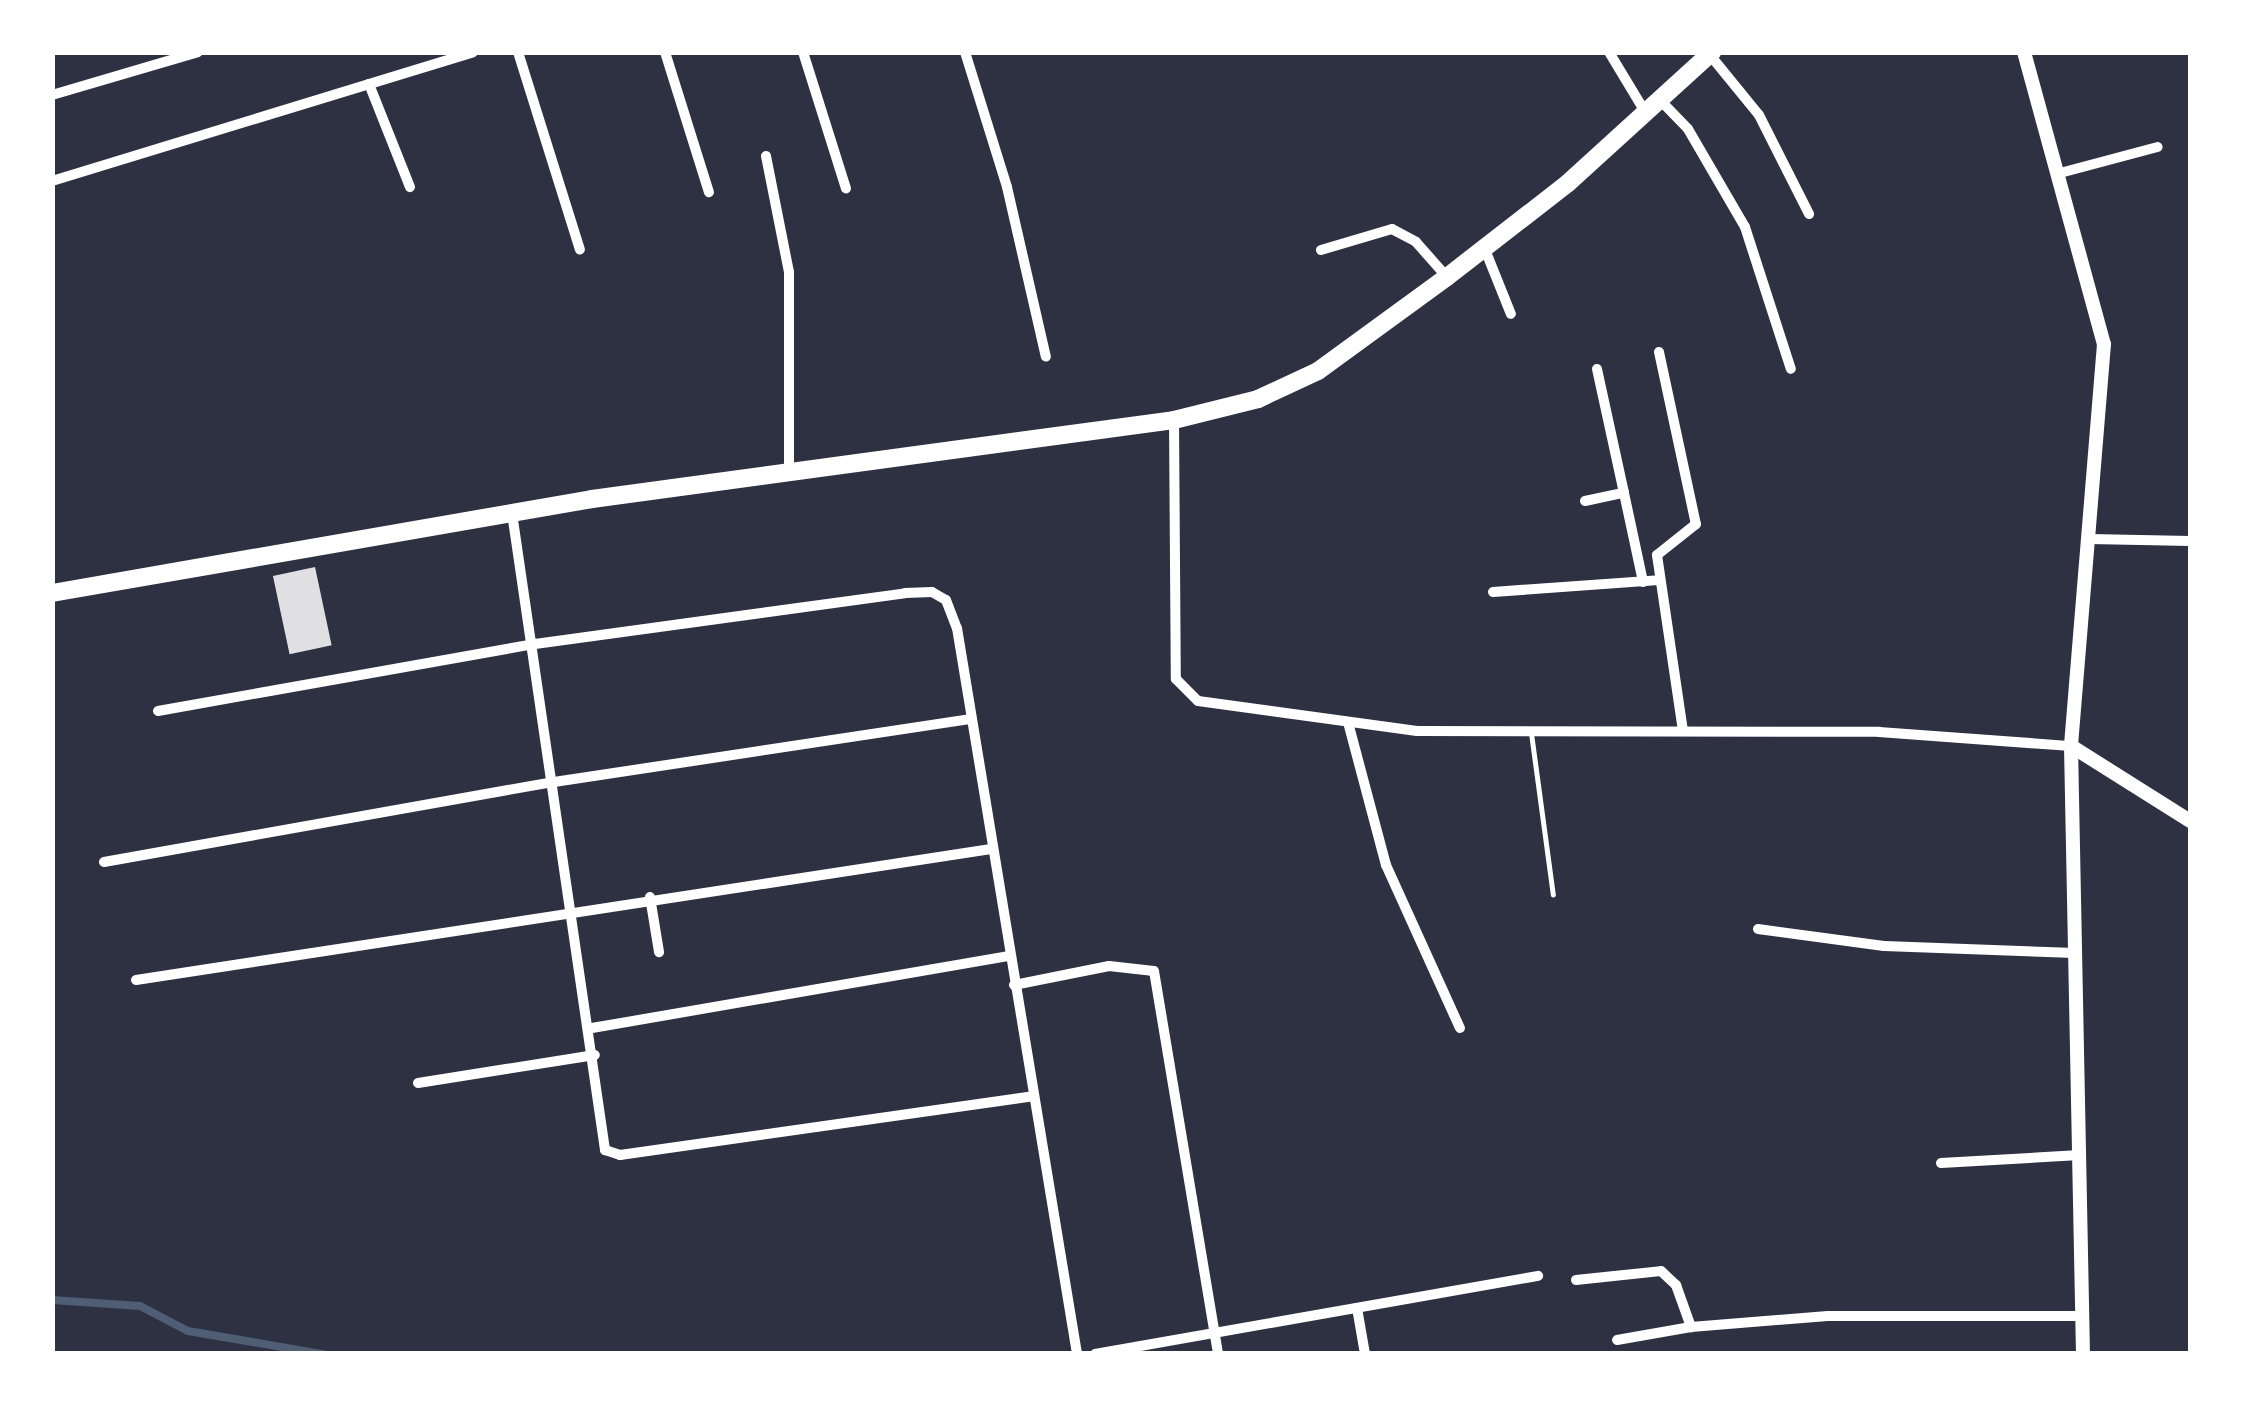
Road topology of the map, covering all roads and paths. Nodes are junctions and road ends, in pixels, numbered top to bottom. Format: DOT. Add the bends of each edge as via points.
graph roads {
  1 [pos="198,52"];
  2 [pos="473,52"];
  3 [pos="518,52"];
  4 [pos="664,52"];
  5 [pos="803,52"];
  6 [pos="965,52"];
  7 [pos="1609,52"];
  8 [pos="2024,52"];
  9 [pos="1711,54"];
  10 [pos="369,84"];
  11 [pos="52,95"];
  12 [pos="1654,109"];
  13 [pos="2158,148"];
  14 [pos="766,156"];
  15 [pos="2060,173"];
  16 [pos="52,180"];
  17 [pos="410,187"];
  18 [pos="846,188"];
  19 [pos="709,192"];
  20 [pos="1809,214"];
  21 [pos="1484,246"];
  22 [pos="580,250"];
  23 [pos="1321,250"];
  24 [pos="1446,277"];
  25 [pos="1511,314"];
  26 [pos="1659,352"];
  27 [pos="1046,357"];
  28 [pos="1597,369"];
  29 [pos="1791,369"];
  30 [pos="1174,420"];
  31 [pos="789,472"];
  32 [pos="1624,493"];
  33 [pos="1585,501"];
  34 [pos="512,513"];
  35 [pos="2090,540"];
  36 [pos="2190,541"];
  37 [pos="1658,580"];
  38 [pos="1643,582"];
  39 [pos="1493,592"];
  40 [pos="52,594"];
  41 [pos="535,644"];
  42 [pos="158,711"];
  43 [pos="971,720"];
  44 [pos="1350,726"];
  45 [pos="1684,731"];
  46 [pos="1531,733"];
  47 [pos="2071,746"];
  48 [pos="554,782"];
  49 [pos="2190,821"];
  50 [pos="991,849"];
  51 [pos="104,862"];
  52 [pos="1554,895"];
  53 [pos="650,897"];
  54 [pos="570,910"];
  55 [pos="1758,929"];
  56 [pos="659,952"];
  57 [pos="2076,953"];
  58 [pos="1008,956"];
  59 [pos="136,980"];
  60 [pos="1014,986"];
  61 [pos="592,1028"];
  62 [pos="1460,1028"];
  63 [pos="595,1055"];
  64 [pos="418,1083"];
  65 [pos="1033,1096"];
  66 [pos="2080,1154"];
  67 [pos="1941,1163"];
  68 [pos="1538,1276"];
  69 [pos="1576,1280"];
  70 [pos="1356,1308"];
  71 [pos="2083,1316"];
  72 [pos="1691,1326"];
  73 [pos="1214,1332"];
  74 [pos="1617,1340"];
  75 [pos="1077,1354"];
  76 [pos="1095,1354"];
  77 [pos="1218,1354"];
  78 [pos="1365,1354"];
  79 [pos="2083,1354"];
  1 -- 11 [label="street"];
  2 -- 10 [label="street"];
  3 -- 22 [label="street"];
  4 -- 19 [label="street"];
  5 -- 18 [label="street"];
  6 -- 27 [label="street" via="1007,187"];
  7 -- 12 [label="street"];
  8 -- 15 [label="street"];
  9 -- 12 [label="main road"];
  9 -- 20 [label="street" via="1759,115"];
  10 -- 16 [label="street"];
  10 -- 17 [label="street"];
  12 -- 21 [label="main road"];
  12 -- 29 [label="street" via="1688,129 1745,227"];
  13 -- 15 [label="street"];
  14 -- 31 [label="street" via="789,272"];
  15 -- 35 [label="street" via="2104,344"];
  21 -- 24 [label="main road"];
  21 -- 25 [label="street"];
  23 -- 24 [label="street" via="1392,229 1416,242"];
  24 -- 30 [label="main road" via="1306,377 1258,399"];
  26 -- 37 [label="street" via="1696,524 1656,555"];
  28 -- 32 [label="street"];
  30 -- 31 [label="main road"];
  30 -- 44 [label="street" via="1176,678 1198,701 1226,710"];
  31 -- 34 [label="main road"];
  32 -- 33 [label="street"];
  32 -- 38 [label="street"];
  34 -- 40 [label="main road"];
  34 -- 41 [label="street"];
  35 -- 36 [label="street"];
  35 -- 47 [label="street"];
  37 -- 38 [label="street"];
  37 -- 45 [label="street"];
  38 -- 39 [label="street"];
  41 -- 42 [label="street"];
  41 -- 43 [label="street" via="932,592 952,609"];
  41 -- 48 [label="street"];
  43 -- 48 [label="street"];
  43 -- 50 [label="street"];
  44 -- 46 [label="street"];
  44 -- 62 [label="street" via="1386,865"];
  45 -- 46 [label="street"];
  45 -- 47 [label="street" via="1880,732"];
  46 -- 52 [label="lane"];
  47 -- 49 [label="street"];
  47 -- 57 [label="street"];
  48 -- 51 [label="street"];
  48 -- 54 [label="street"];
  50 -- 53 [label="street"];
  50 -- 58 [label="street"];
  53 -- 54 [label="street"];
  53 -- 56 [label="street"];
  54 -- 59 [label="street"];
  54 -- 61 [label="street"];
  55 -- 57 [label="street" via="1884,946"];
  57 -- 66 [label="street"];
  58 -- 60 [label="street"];
  58 -- 61 [label="street"];
  60 -- 65 [label="street"];
  60 -- 73 [label="street" via="1109,966 1154,971"];
  61 -- 63 [label="street"];
  63 -- 64 [label="street"];
  63 -- 65 [label="street" via="601,1139 613,1155"];
  65 -- 75 [label="street"];
  66 -- 67 [label="street"];
  66 -- 71 [label="street"];
  68 -- 70 [label="street"];
  69 -- 72 [label="street" via="1661,1270 1676,1286"];
  70 -- 73 [label="street"];
  70 -- 78 [label="street"];
  71 -- 72 [label="street" via="1882,1314"];
  71 -- 79 [label="street"];
  72 -- 74 [label="street"];
  73 -- 76 [label="street"];
  73 -- 77 [label="street"];
}
